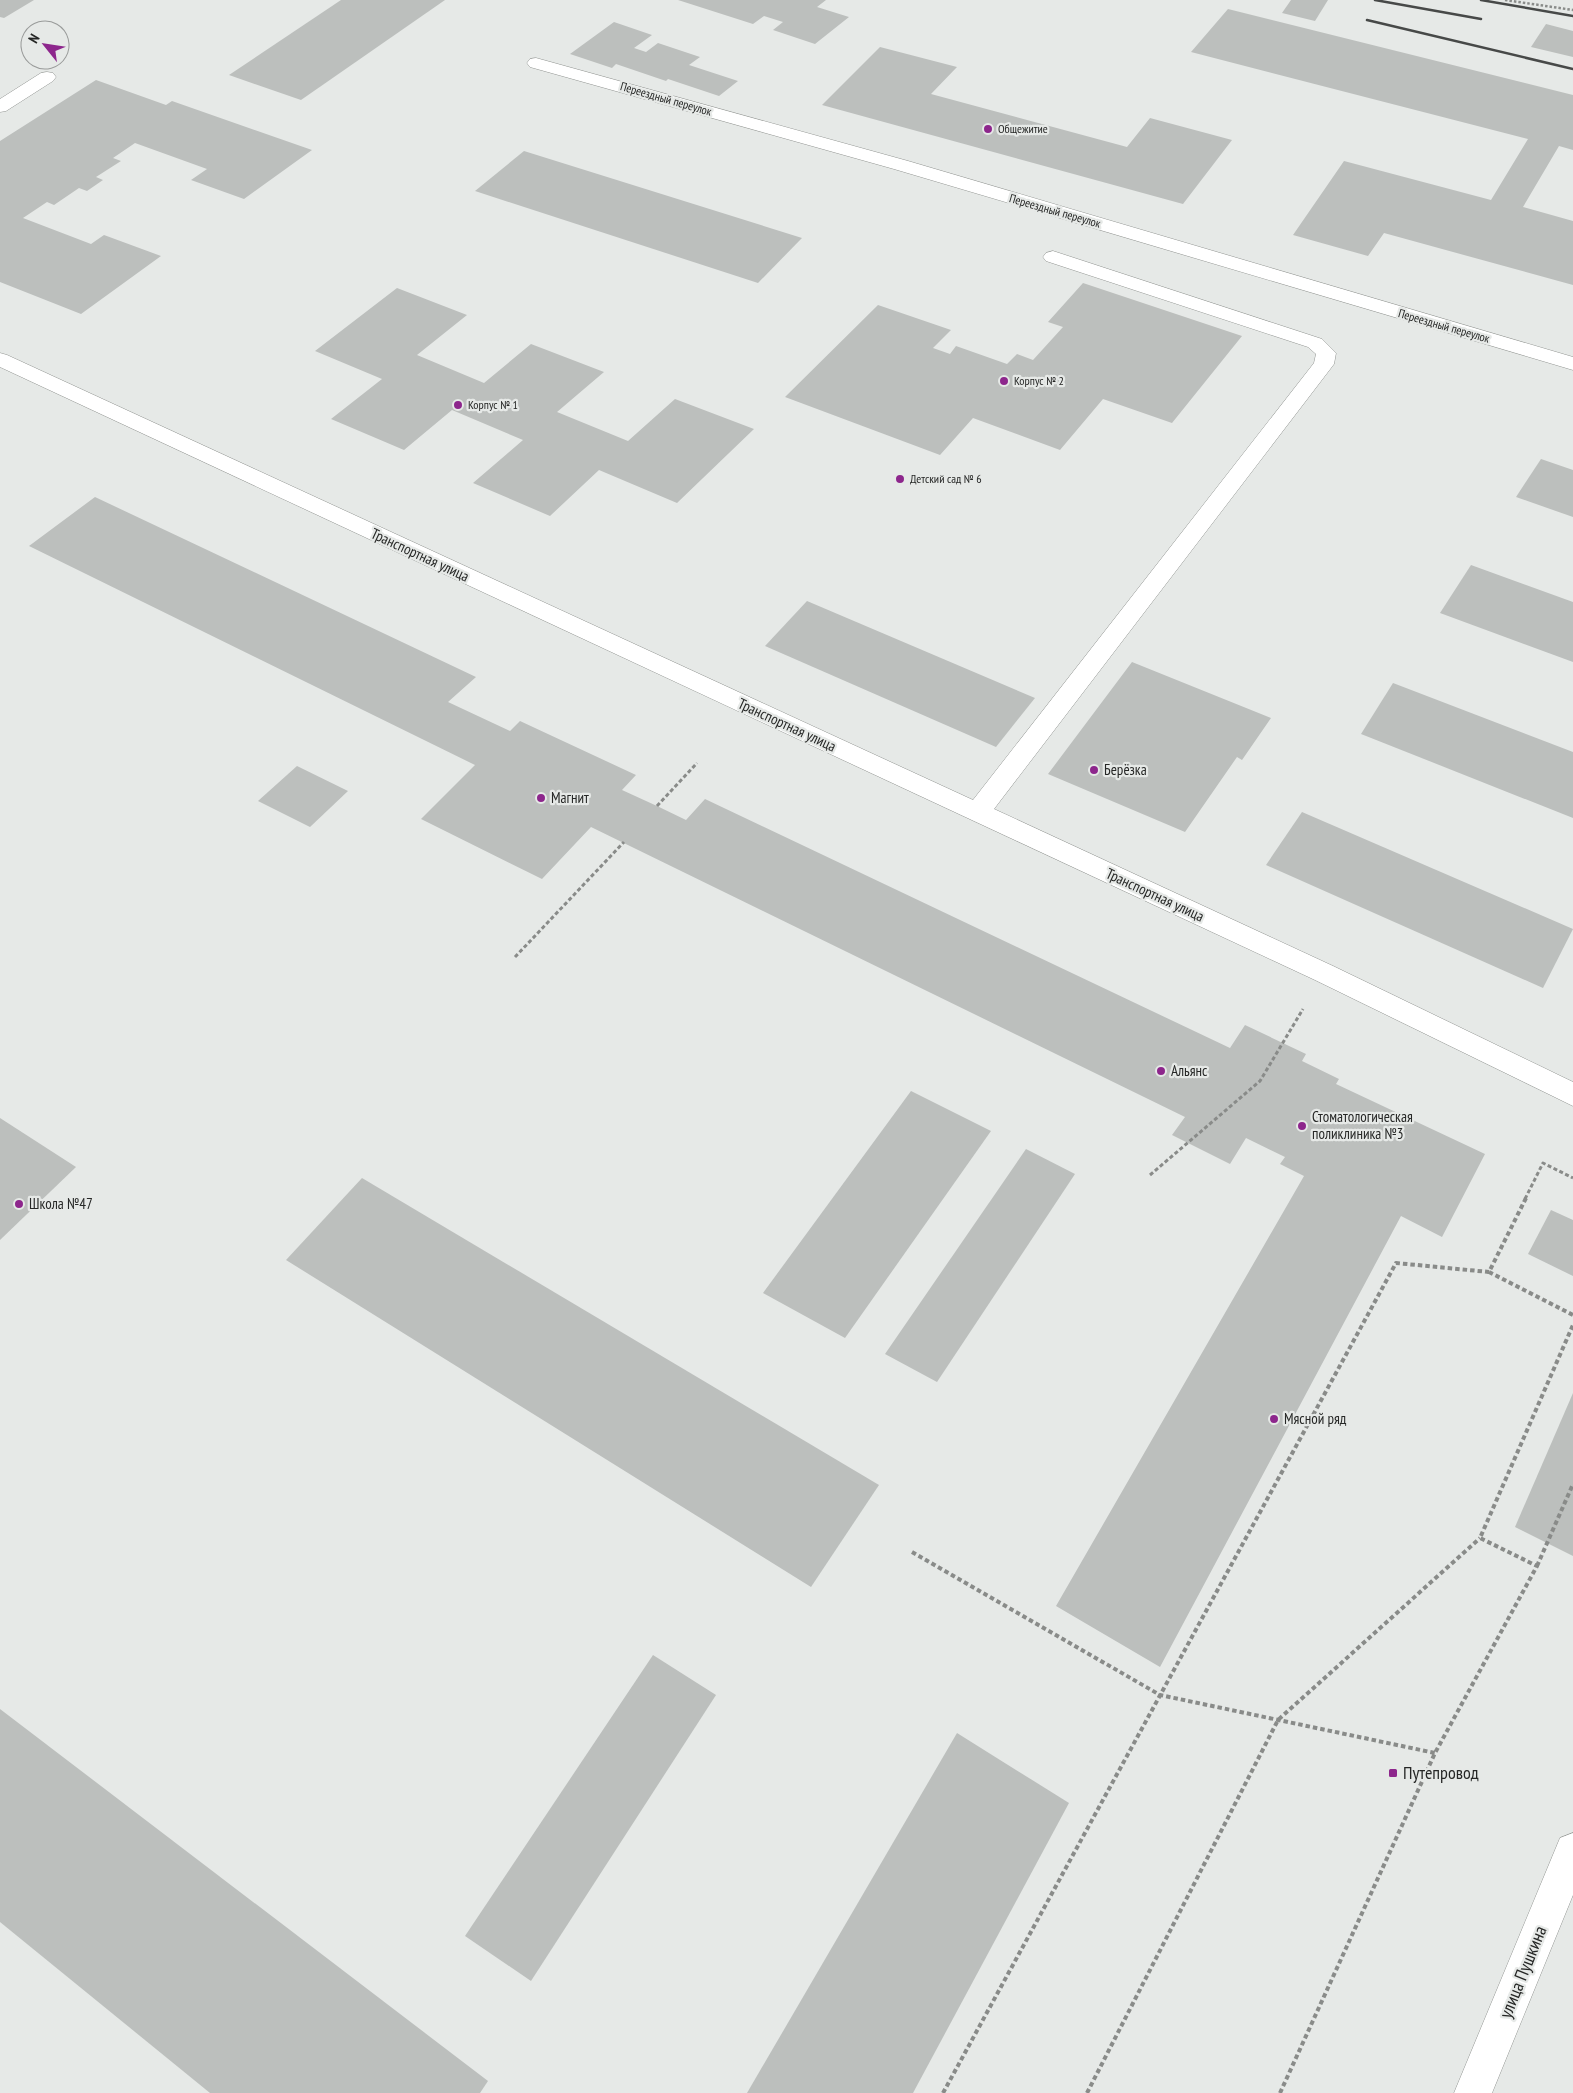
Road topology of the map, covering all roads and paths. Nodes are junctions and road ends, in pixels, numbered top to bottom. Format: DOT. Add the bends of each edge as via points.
graph roads {
  1 [pos="1505,0"];
  2 [pos="1573,10"];
  3 [pos="536,63"];
  4 [pos="47,78"];
  5 [pos="0,107"];
  6 [pos="1053,257"];
  7 [pos="0,359"];
  8 [pos="1573,364"];
  9 [pos="697,763"];
  10 [pos="657,806"];
  11 [pos="977,813"];
  12 [pos="624,842"];
  13 [pos="515,957"];
  14 [pos="1324,973"];
  15 [pos="1573,1095"];
  16 [pos="1150,1175"];
  17 [pos="1573,1178"];
  18 [pos="1489,1272"];
  19 [pos="1573,1316"];
  20 [pos="1573,1326"];
  21 [pos="1573,1484"];
  22 [pos="1480,1538"];
  23 [pos="912,1552"];
  24 [pos="1537,1566"];
  25 [pos="1160,1695"];
  26 [pos="1278,1720"];
  27 [pos="1435,1753"];
  28 [pos="1573,1851"];
  29 [pos="944,2093"];
  30 [pos="1087,2093"];
  31 [pos="1280,2093"];
  32 [pos="1473,2093"];
  1 -- 2 [label="path"];
  3 -- 8 [label="street, Переездный переулок" via="911,168"];
  4 -- 5 [label="street"];
  6 -- 11 [label="street" via="1315,343 1326,353 1324,364"];
  7 -- 11 [label="street, Транспортная улица"];
  9 -- 10 [label="path"];
  11 -- 14 [label="street, Транспортная улица"];
  12 -- 13 [label="path"];
  14 -- 15 [label="street, Транспортная улица"];
  14 -- 16 [label="path" via="1260,1081"];
  17 -- 18 [label="path" via="1543,1163"];
  18 -- 19 [label="path"];
  18 -- 25 [label="path" via="1396,1263"];
  20 -- 22 [label="path"];
  21 -- 24 [label="path"];
  22 -- 24 [label="path"];
  22 -- 26 [label="path"];
  23 -- 25 [label="path"];
  24 -- 27 [label="path"];
  25 -- 26 [label="path"];
  25 -- 29 [label="path"];
  26 -- 27 [label="path"];
  26 -- 30 [label="path"];
  27 -- 31 [label="path"];
  28 -- 32 [label="street, улица Пушкина"];
}
